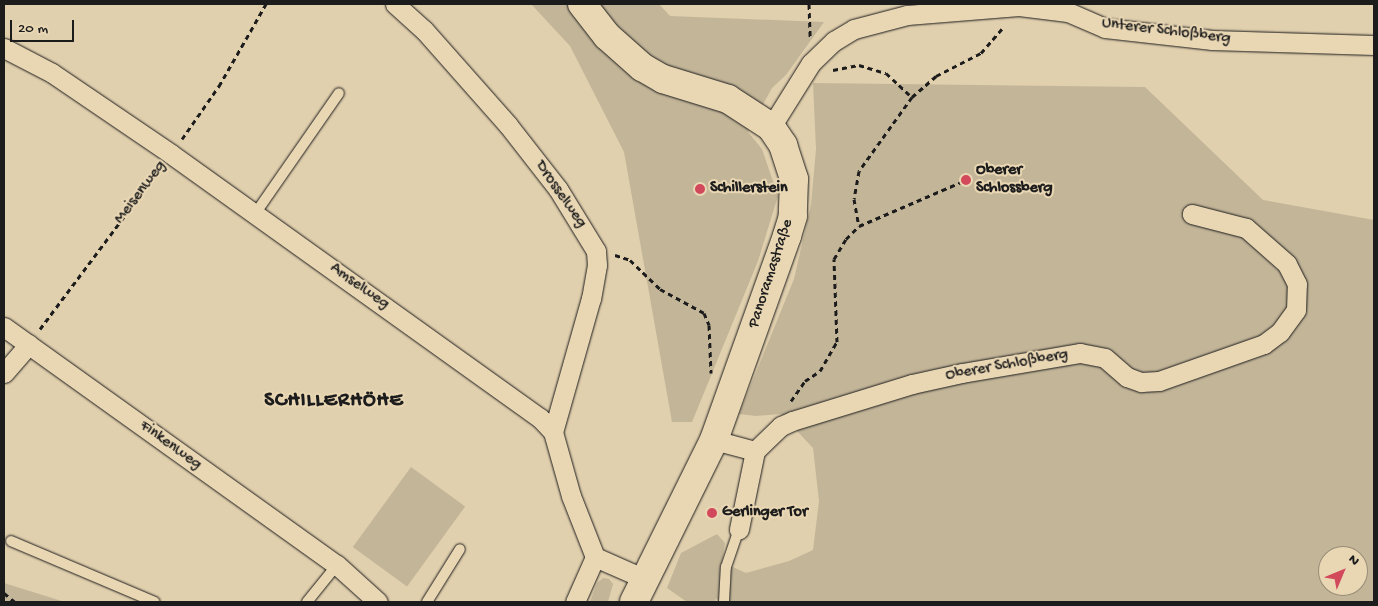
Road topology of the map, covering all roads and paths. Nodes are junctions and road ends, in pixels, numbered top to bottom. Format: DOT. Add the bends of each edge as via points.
graph roads {
  1 [pos="266,4"];
  2 [pos="395,4"];
  3 [pos="582,4"];
  4 [pos="1019,6"];
  5 [pos="1072,8"];
  6 [pos="1374,45"];
  7 [pos="4,48"];
  8 [pos="811,63"];
  9 [pos="339,93"];
  10 [pos="912,97"];
  11 [pos="771,127"];
  12 [pos="170,154"];
  13 [pos="966,180"];
  14 [pos="255,214"];
  15 [pos="1192,214"];
  16 [pos="859,226"];
  17 [pos="596,251"];
  18 [pos="4,327"];
  19 [pos="29,344"];
  20 [pos="4,373"];
  21 [pos="735,382"];
  22 [pos="790,404"];
  23 [pos="553,432"];
  24 [pos="714,440"];
  25 [pos="754,451"];
  26 [pos="739,529"];
  27 [pos="11,541"];
  28 [pos="460,549"];
  29 [pos="595,556"];
  30 [pos="337,566"];
  31 [pos="640,591"];
  32 [pos="4,593"];
  33 [pos="15,602"];
  34 [pos="155,602"];
  35 [pos="308,602"];
  36 [pos="378,602"];
  37 [pos="427,602"];
  38 [pos="576,602"];
  39 [pos="724,602"];
  1 -- 12 [label="path, Meisenweg" via="219,86"];
  2 -- 17 [label="street, Drosselweg" via="424,30 508,124 563,197"];
  3 -- 11 [label="main road, Panoramastraße" via="607,36 642,67 663,79 728,99"];
  4 -- 5 [label="street, Unterer Schloßberg"];
  4 -- 8 [label="street, Unterer Schloßberg" via="907,15 881,21 854,29 834,41"];
  4 -- 10 [label="path" via="981,53 936,76"];
  5 -- 6 [label="street, Unterer Schloßberg" via="1105,28 1212,40"];
  7 -- 12 [label="street, Amselweg" via="52,73"];
  8 -- 10 [label="path" via="835,70 859,65 886,73"];
  8 -- 11 [label="street, Unterer Schloßberg"];
  9 -- 14 [label="lane"];
  10 -- 16 [label="path" via="859,171 854,199"];
  11 -- 21 [label="main road, Panoramastraße" via="791,162 793,216"];
  12 -- 14 [label="street, Amselweg"];
  12 -- 19 [label="path, Meisenweg"];
  13 -- 16 [label="path"];
  14 -- 23 [label="street, Amselweg" via="468,364 540,418"];
  15 -- 25 [label="street, Oberer Schloßberg" via="1246,228 1287,264 1297,284 1296,310 1280,332 1264,344 1158,381 1141,382 1127,377 1105,358 1080,353 962,373 912,384 792,421 781,426"];
  16 -- 22 [label="path" via="834,259 837,342 820,371 805,381"];
  17 -- 21 [label="path" via="630,260 660,289 704,313 709,325 711,373"];
  17 -- 23 [label="street" via="591,298"];
  18 -- 19 [label="street, Finkenweg"];
  19 -- 20 [label="street"];
  19 -- 30 [label="street, Finkenweg"];
  21 -- 24 [label="main road, Panoramastraße"];
  23 -- 29 [label="street, Amselweg" via="571,496"];
  24 -- 25 [label="street"];
  24 -- 31 [label="main road, Panoramastraße"];
  25 -- 26 [label="street"];
  26 -- 39 [label="lane" via="726,567"];
  27 -- 34 [label="lane"];
  28 -- 37 [label="lane"];
  29 -- 31 [label="street"];
  29 -- 38 [label="street"];
  30 -- 35 [label="lane"];
  30 -- 36 [label="street, Finkenweg"];
  32 -- 33 [label="path"];
}
